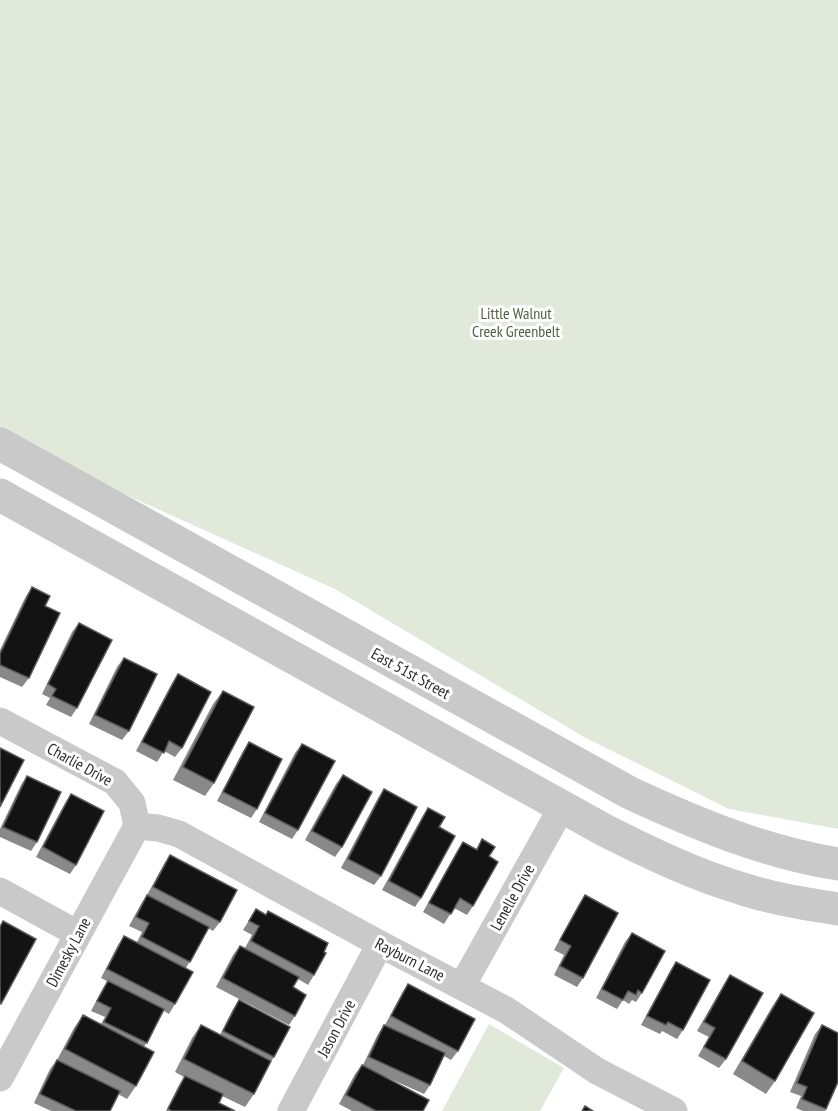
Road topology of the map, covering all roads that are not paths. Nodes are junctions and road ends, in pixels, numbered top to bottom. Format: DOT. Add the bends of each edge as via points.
graph roads {
  1 [pos="0,444"];
  2 [pos="0,495"];
  3 [pos="0,721"];
  4 [pos="562,807"];
  5 [pos="137,826"];
  6 [pos="713,829"];
  7 [pos="838,864"];
  8 [pos="0,891"];
  9 [pos="838,909"];
  10 [pos="78,934"];
  11 [pos="380,944"];
  12 [pos="462,986"];
  13 [pos="0,1078"];
  14 [pos="291,1111"];
  15 [pos="674,1111"];
  1 -- 6 [label="street, East 51st Street" via="630,793"];
  2 -- 4 [label="street"];
  3 -- 5 [label="street, Charlie Drive" via="115,782 132,803"];
  4 -- 6 [label="street" via="582,798 662,832"];
  4 -- 9 [label="street" via="670,862 742,889"];
  4 -- 12 [label="street, Lenelle Drive"];
  5 -- 10 [label="street, Dimesky Lane"];
  5 -- 11 [label="street, Rayburn Lane" via="179,834"];
  6 -- 7 [label="street, East 51st Street" via="752,844"];
  8 -- 10 [label="street"];
  10 -- 13 [label="street, Dimesky Lane"];
  11 -- 12 [label="street, Rayburn Lane"];
  11 -- 14 [label="street, Jason Drive"];
  12 -- 15 [label="street, Rayburn Lane" via="506,1010 597,1071"];
}
